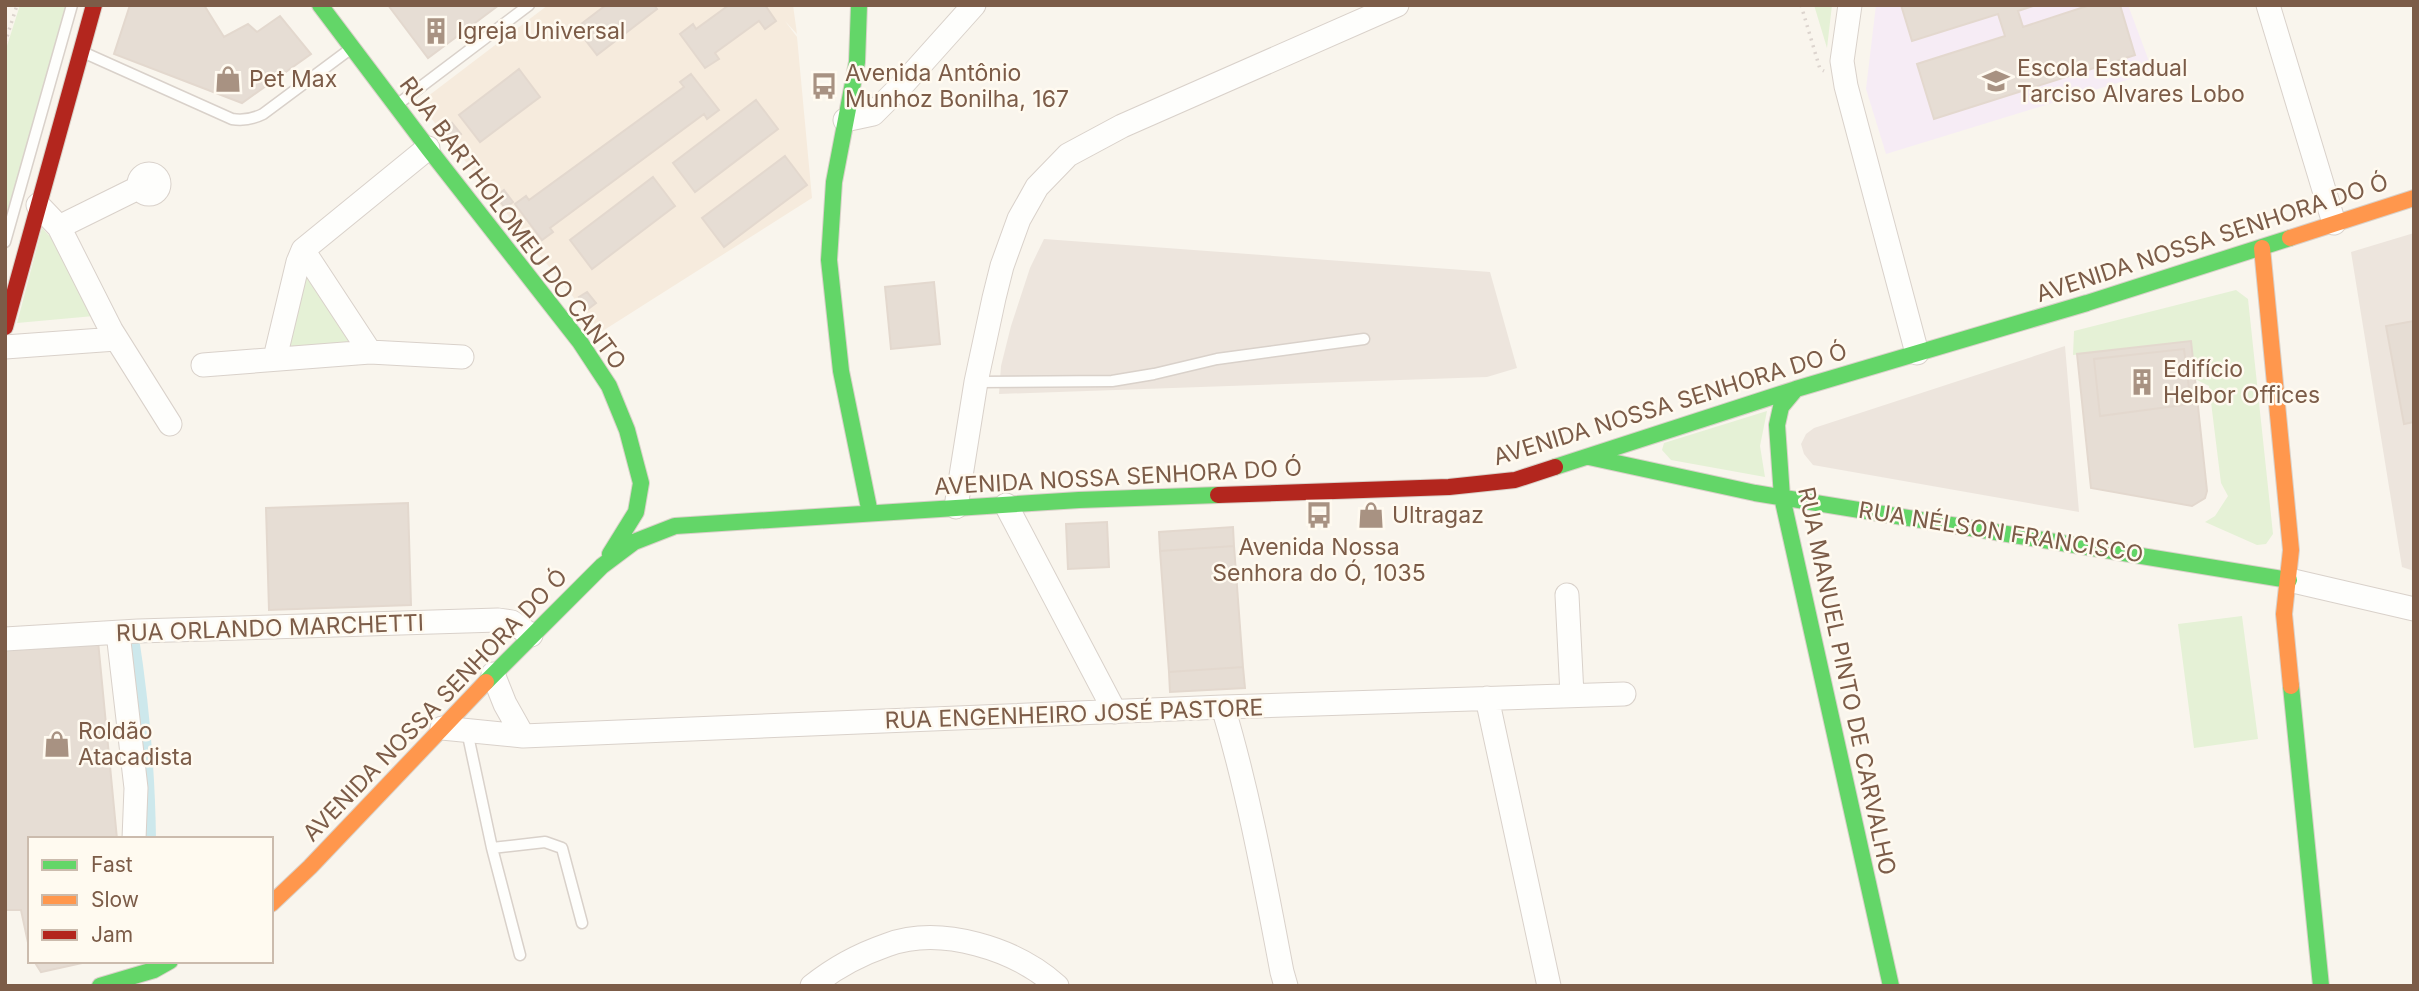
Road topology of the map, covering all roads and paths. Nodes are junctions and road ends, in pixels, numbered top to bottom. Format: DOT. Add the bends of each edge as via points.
graph roads {
  1 [pos="17,5"];
  2 [pos="72,5"];
  3 [pos="94,5"];
  4 [pos="320,5"];
  5 [pos="529,5"];
  6 [pos="859,5"];
  7 [pos="974,5"];
  8 [pos="1397,5"];
  9 [pos="1801,5"];
  10 [pos="1850,5"];
  11 [pos="2268,5"];
  12 [pos="5,43"];
  13 [pos="352,48"];
  14 [pos="81,51"];
  15 [pos="1846,86"];
  16 [pos="396,106"];
  17 [pos="845,120"];
  18 [pos="428,148"];
  19 [pos="140,187"];
  20 [pos="2414,198"];
  21 [pos="38,205"];
  22 [pos="2333,223"];
  23 [pos="59,227"];
  24 [pos="5,242"];
  25 [pos="2262,248"];
  26 [pos="303,250"];
  27 [pos="5,327"];
  28 [pos="114,334"];
  29 [pos="1364,339"];
  30 [pos="5,347"];
  31 [pos="370,352"];
  32 [pos="1917,353"];
  33 [pos="462,357"];
  34 [pos="275,358"];
  35 [pos="202,365"];
  36 [pos="976,382"];
  37 [pos="1796,389"];
  38 [pos="170,424"];
  39 [pos="1587,456"];
  40 [pos="641,483"];
  41 [pos="1782,497"];
  42 [pos="1006,505"];
  43 [pos="956,507"];
  44 [pos="870,513"];
  45 [pos="705,523"];
  46 [pos="602,566"];
  47 [pos="2289,580"];
  48 [pos="1567,595"];
  49 [pos="2414,609"];
  50 [pos="118,633"];
  51 [pos="531,635"];
  52 [pos="5,639"];
  53 [pos="493,674"];
  54 [pos="1625,694"];
  55 [pos="1572,695"];
  56 [pos="1487,698"];
  57 [pos="1223,707"];
  58 [pos="1115,712"];
  59 [pos="442,727"];
  60 [pos="467,731"];
  61 [pos="523,736"];
  62 [pos="134,837"];
  63 [pos="492,848"];
  64 [pos="273,902"];
  65 [pos="582,923"];
  66 [pos="520,955"];
  67 [pos="161,963"];
  68 [pos="133,969"];
  69 [pos="1279,981"];
  70 [pos="100,986"];
  71 [pos="812,986"];
  72 [pos="1057,986"];
  73 [pos="1549,986"];
  74 [pos="1891,986"];
  75 [pos="2320,986"];
  1 -- 12 [label="path"];
  2 -- 24 [label="lane"];
  3 -- 14 [label="main road"];
  4 -- 13 [label="main road, RUA BARTHOLOMEU DO CANTO"];
  5 -- 16 [label="lane"];
  6 -- 17 [label="main road" via="857,62"];
  7 -- 17 [label="street" via="873,114"];
  8 -- 36 [label="street" via="1122,126 1068,155 1037,187 1019,219 1000,276"];
  9 -- 15 [label="path" via="1820,69"];
  10 -- 15 [label="street" via="1842,61"];
  11 -- 22 [label="street"];
  13 -- 14 [label="lane" via="263,114 240,120"];
  13 -- 16 [label="main road, RUA BARTHOLOMEU DO CANTO"];
  14 -- 21 [label="main road"];
  15 -- 32 [label="street"];
  16 -- 18 [label="main road, RUA BARTHOLOMEU DO CANTO"];
  17 -- 44 [label="main road" via="834,182 829,260 841,371"];
  18 -- 26 [label="street"];
  18 -- 40 [label="main road, RUA BARTHOLOMEU DO CANTO" via="580,342 609,386"];
  19 -- 23 [label="street"];
  20 -- 22 [label="main road, AVENIDA NOSSA SENHORA DO Ó"];
  21 -- 23 [label="street"];
  21 -- 27 [label="main road"];
  22 -- 25 [label="main road, AVENIDA NOSSA SENHORA DO Ó"];
  23 -- 28 [label="street"];
  25 -- 32 [label="main road, AVENIDA NOSSA SENHORA DO Ó"];
  25 -- 47 [label="main road" via="2291,550"];
  26 -- 31 [label="street"];
  26 -- 34 [label="street"];
  28 -- 30 [label="street"];
  28 -- 38 [label="street"];
  29 -- 36 [label="lane" via="1217,359 1112,381"];
  31 -- 33 [label="street"];
  31 -- 34 [label="street"];
  32 -- 37 [label="main road, AVENIDA NOSSA SENHORA DO Ó"];
  34 -- 35 [label="street"];
  36 -- 43 [label="street"];
  37 -- 39 [label="main road, AVENIDA NOSSA SENHORA DO Ó"];
  37 -- 41 [label="main road, RUA MANUEL PINTO DE CARVALHO" via="1781,407 1777,425"];
  39 -- 41 [label="main road, RUA NÉLSON FRANCISCO"];
  39 -- 42 [label="main road, AVENIDA NOSSA SENHORA DO Ó" via="1515,480 1449,487"];
  40 -- 45 [label="main road, AVENIDA NOSSA SENHORA DO Ó" via="662,505"];
  40 -- 46 [label="main road, AVENIDA NOSSA SENHORA DO Ó" via="636,512"];
  41 -- 47 [label="main road, RUA NÉLSON FRANCISCO"];
  41 -- 74 [label="main road, RUA MANUEL PINTO DE CARVALHO"];
  42 -- 43 [label="main road, AVENIDA NOSSA SENHORA DO Ó"];
  42 -- 58 [label="street"];
  43 -- 44 [label="main road, AVENIDA NOSSA SENHORA DO Ó"];
  44 -- 45 [label="main road, AVENIDA NOSSA SENHORA DO Ó"];
  45 -- 46 [label="main road, AVENIDA NOSSA SENHORA DO Ó" via="654,533"];
  46 -- 51 [label="main road, AVENIDA NOSSA SENHORA DO Ó"];
  47 -- 49 [label="street, RUA NÉLSON FRANCISCO"];
  47 -- 75 [label="main road" via="2284,614"];
  48 -- 55 [label="street"];
  50 -- 51 [label="street, RUA ORLANDO MARCHETTI" via="498,620 512,622"];
  50 -- 52 [label="street, RUA ORLANDO MARCHETTI"];
  50 -- 62 [label="street" via="136,788"];
  51 -- 53 [label="main road, AVENIDA NOSSA SENHORA DO Ó"];
  53 -- 59 [label="main road, AVENIDA NOSSA SENHORA DO Ó"];
  53 -- 61 [label="street"];
  54 -- 55 [label="street, RUA ENGENHEIRO JOSÉ PASTORE"];
  55 -- 56 [label="street, RUA ENGENHEIRO JOSÉ PASTORE"];
  56 -- 57 [label="street, RUA ENGENHEIRO JOSÉ PASTORE"];
  56 -- 73 [label="street"];
  57 -- 58 [label="street, RUA ENGENHEIRO JOSÉ PASTORE"];
  57 -- 69 [label="street" via="1259,850"];
  58 -- 61 [label="street, RUA ENGENHEIRO JOSÉ PASTORE"];
  59 -- 60 [label="street, RUA ENGENHEIRO JOSÉ PASTORE"];
  59 -- 64 [label="main road, AVENIDA NOSSA SENHORA DO Ó"];
  60 -- 61 [label="street, RUA ENGENHEIRO JOSÉ PASTORE"];
  60 -- 63 [label="lane"];
  63 -- 65 [label="lane" via="545,842 562,848"];
  63 -- 66 [label="lane"];
  67 -- 68 [label="main road"];
  68 -- 70 [label="main road"];
  71 -- 72 [label="street" via="888,944 931,937 978,943 1020,960"];
}
